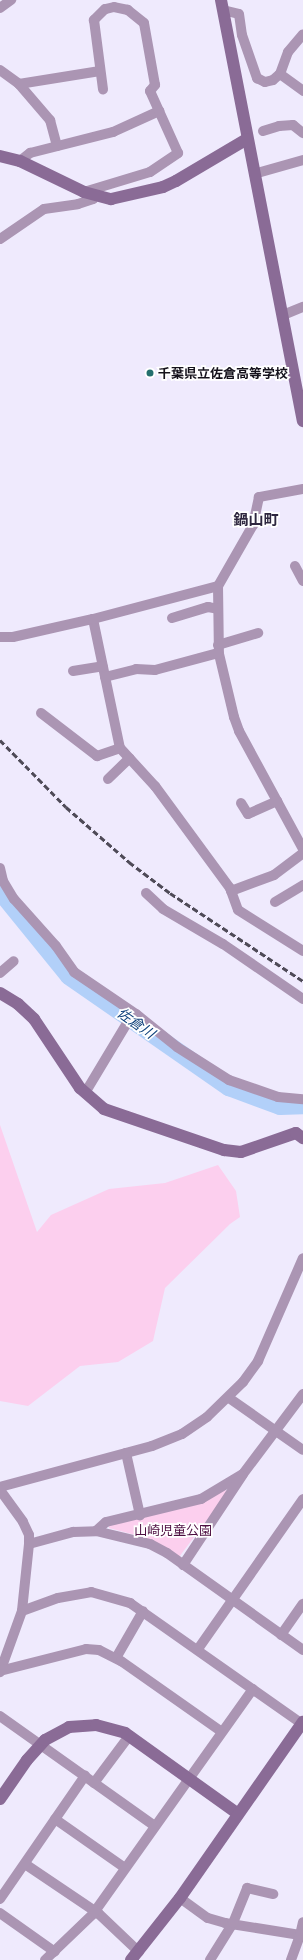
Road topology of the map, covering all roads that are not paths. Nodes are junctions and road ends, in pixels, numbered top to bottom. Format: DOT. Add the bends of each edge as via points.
graph roads {
  1 [pos="11,0"];
  2 [pos="121,4"];
  3 [pos="222,5"];
  4 [pos="0,8"];
  5 [pos="303,34"];
  6 [pos="0,70"];
  7 [pos="100,71"];
  8 [pos="280,74"];
  9 [pos="19,84"];
  10 [pos="103,89"];
  11 [pos="303,91"];
  12 [pos="159,111"];
  13 [pos="263,131"];
  14 [pos="303,133"];
  15 [pos="247,139"];
  16 [pos="57,146"];
  17 [pos="0,156"];
  18 [pos="303,160"];
  19 [pos="20,161"];
  20 [pos="254,174"];
  21 [pos="89,193"];
  22 [pos="0,238"];
  23 [pos="303,307"];
  24 [pos="283,315"];
  25 [pos="303,421"];
  26 [pos="303,489"];
  27 [pos="295,566"];
  28 [pos="303,580"];
  29 [pos="218,586"];
  30 [pos="218,609"];
  31 [pos="172,618"];
  32 [pos="93,619"];
  33 [pos="258,633"];
  34 [pos="0,637"];
  35 [pos="218,649"];
  36 [pos="103,666"];
  37 [pos="73,671"];
  38 [pos="105,677"];
  39 [pos="41,713"];
  40 [pos="120,748"];
  41 [pos="130,758"];
  42 [pos="108,779"];
  43 [pos="277,801"];
  44 [pos="241,803"];
  45 [pos="303,849"];
  46 [pos="303,853"];
  47 [pos="0,868"];
  48 [pos="303,886"];
  49 [pos="231,891"];
  50 [pos="146,893"];
  51 [pos="275,902"];
  52 [pos="303,951"];
  53 [pos="14,961"];
  54 [pos="0,973"];
  55 [pos="0,992"];
  56 [pos="303,999"];
  57 [pos="133,1013"];
  58 [pos="85,1093"];
  59 [pos="303,1099"];
  60 [pos="303,1138"];
  61 [pos="303,1258"];
  62 [pos="303,1394"];
  63 [pos="229,1398"];
  64 [pos="276,1431"];
  65 [pos="303,1450"];
  66 [pos="126,1453"];
  67 [pos="243,1474"];
  68 [pos="0,1487"];
  69 [pos="0,1490"];
  70 [pos="303,1499"];
  71 [pos="140,1515"];
  72 [pos="96,1531"];
  73 [pos="29,1544"];
  74 [pos="183,1565"];
  75 [pos="232,1600"];
  76 [pos="303,1604"];
  77 [pos="22,1611"];
  78 [pos="142,1611"];
  79 [pos="281,1635"];
  80 [pos="198,1649"];
  81 [pos="303,1650"];
  82 [pos="116,1658"];
  83 [pos="0,1671"];
  84 [pos="253,1689"];
  85 [pos="0,1716"];
  86 [pos="302,1723"];
  87 [pos="222,1732"];
  88 [pos="129,1736"];
  89 [pos="40,1744"];
  90 [pos="85,1776"];
  91 [pos="189,1779"];
  92 [pos="94,1783"];
  93 [pos="0,1799"];
  94 [pos="238,1814"];
  95 [pos="55,1819"];
  96 [pos="155,1826"];
  97 [pos="25,1864"];
  98 [pos="125,1868"];
  99 [pos="273,1894"];
  100 [pos="180,1898"];
  101 [pos="0,1899"];
  102 [pos="95,1911"];
  103 [pos="0,1913"];
  104 [pos="303,1922"];
  105 [pos="233,1923"];
  106 [pos="300,1935"];
  107 [pos="55,1952"];
  108 [pos="135,1956"];
  109 [pos="46,1960"];
  110 [pos="210,1960"];
  111 [pos="291,1960"];
  1 -- 4 [label="street"];
  2 -- 7 [label="street" via="105,9 94,20"];
  2 -- 12 [label="street" via="144,23 155,85 150,90"];
  3 -- 8 [label="street" via="240,14 242,35 257,78 265,82"];
  3 -- 15 [label="street"];
  5 -- 8 [label="street" via="288,52"];
  6 -- 9 [label="street"];
  7 -- 9 [label="street"];
  7 -- 10 [label="street"];
  8 -- 11 [label="street"];
  9 -- 16 [label="street" via="50,120"];
  12 -- 16 [label="street" via="113,132"];
  12 -- 21 [label="street" via="178,152 150,172"];
  13 -- 14 [label="street" via="293,125"];
  15 -- 20 [label="street"];
  15 -- 21 [label="street" via="163,187 111,199"];
  16 -- 19 [label="street" via="30,153"];
  17 -- 19 [label="street"];
  18 -- 20 [label="street"];
  19 -- 21 [label="street"];
  20 -- 24 [label="street"];
  21 -- 22 [label="street" via="93,199 44,209"];
  23 -- 24 [label="street"];
  24 -- 25 [label="street"];
  26 -- 29 [label="street" via="259,497 253,525"];
  27 -- 28 [label="street"];
  29 -- 30 [label="street"];
  29 -- 32 [label="street"];
  30 -- 31 [label="street" via="208,607"];
  30 -- 35 [label="street"];
  32 -- 34 [label="street" via="13,637"];
  32 -- 36 [label="street"];
  33 -- 35 [label="street"];
  35 -- 38 [label="street" via="155,670 136,669"];
  35 -- 43 [label="street" via="239,731"];
  36 -- 37 [label="street"];
  36 -- 38 [label="street"];
  38 -- 40 [label="street"];
  39 -- 40 [label="street" via="97,756"];
  40 -- 41 [label="street"];
  41 -- 42 [label="street"];
  41 -- 49 [label="street" via="156,786"];
  43 -- 44 [label="street" via="248,814"];
  43 -- 45 [label="street"];
  46 -- 49 [label="street" via="274,875"];
  47 -- 57 [label="street" via="3,881 14,899 56,946 74,972"];
  48 -- 51 [label="street"];
  49 -- 52 [label="street" via="238,910 244,916"];
  50 -- 56 [label="street" via="163,909 223,944"];
  53 -- 54 [label="street"];
  55 -- 58 [label="street" via="34,1019"];
  57 -- 58 [label="street"];
  57 -- 59 [label="street" via="177,1047 229,1080 278,1098"];
  58 -- 60 [label="street" via="104,1109 224,1150 241,1152 296,1133"];
  61 -- 63 [label="street" via="258,1361"];
  62 -- 64 [label="street"];
  63 -- 64 [label="street"];
  63 -- 66 [label="street" via="182,1434"];
  64 -- 65 [label="street"];
  64 -- 67 [label="street"];
  66 -- 68 [label="street"];
  66 -- 71 [label="street"];
  67 -- 71 [label="street" via="201,1499"];
  67 -- 74 [label="street"];
  69 -- 73 [label="street" via="23,1522"];
  70 -- 75 [label="street"];
  71 -- 72 [label="street" via="106,1522"];
  72 -- 73 [label="street" via="73,1532"];
  72 -- 74 [label="street" via="150,1544"];
  73 -- 77 [label="street"];
  74 -- 75 [label="street"];
  75 -- 79 [label="street"];
  75 -- 80 [label="street"];
  76 -- 79 [label="street"];
  77 -- 78 [label="street" via="58,1598 91,1592 111,1596"];
  77 -- 83 [label="street"];
  78 -- 80 [label="street"];
  78 -- 82 [label="street"];
  79 -- 81 [label="street"];
  80 -- 84 [label="street"];
  82 -- 83 [label="street" via="99,1650 86,1649"];
  82 -- 87 [label="street"];
  84 -- 86 [label="street"];
  84 -- 87 [label="street"];
  85 -- 89 [label="street"];
  86 -- 94 [label="street"];
  87 -- 91 [label="street"];
  88 -- 89 [label="street" via="110,1728 81,1725 58,1731"];
  88 -- 91 [label="street"];
  88 -- 92 [label="street"];
  89 -- 90 [label="street"];
  89 -- 93 [label="street"];
  90 -- 92 [label="street"];
  90 -- 95 [label="street"];
  91 -- 94 [label="street"];
  91 -- 96 [label="street"];
  92 -- 96 [label="street"];
  94 -- 100 [label="street"];
  95 -- 97 [label="street"];
  95 -- 98 [label="street"];
  96 -- 98 [label="street"];
  97 -- 101 [label="street"];
  97 -- 102 [label="street"];
  98 -- 102 [label="street"];
  99 -- 105 [label="street" via="247,1888"];
  100 -- 105 [label="street" via="208,1918"];
  100 -- 108 [label="street"];
  102 -- 107 [label="street"];
  102 -- 108 [label="street"];
  103 -- 107 [label="street"];
  104 -- 106 [label="street"];
  105 -- 106 [label="street"];
  105 -- 110 [label="street"];
  106 -- 111 [label="street"];
  107 -- 109 [label="street"];
}
